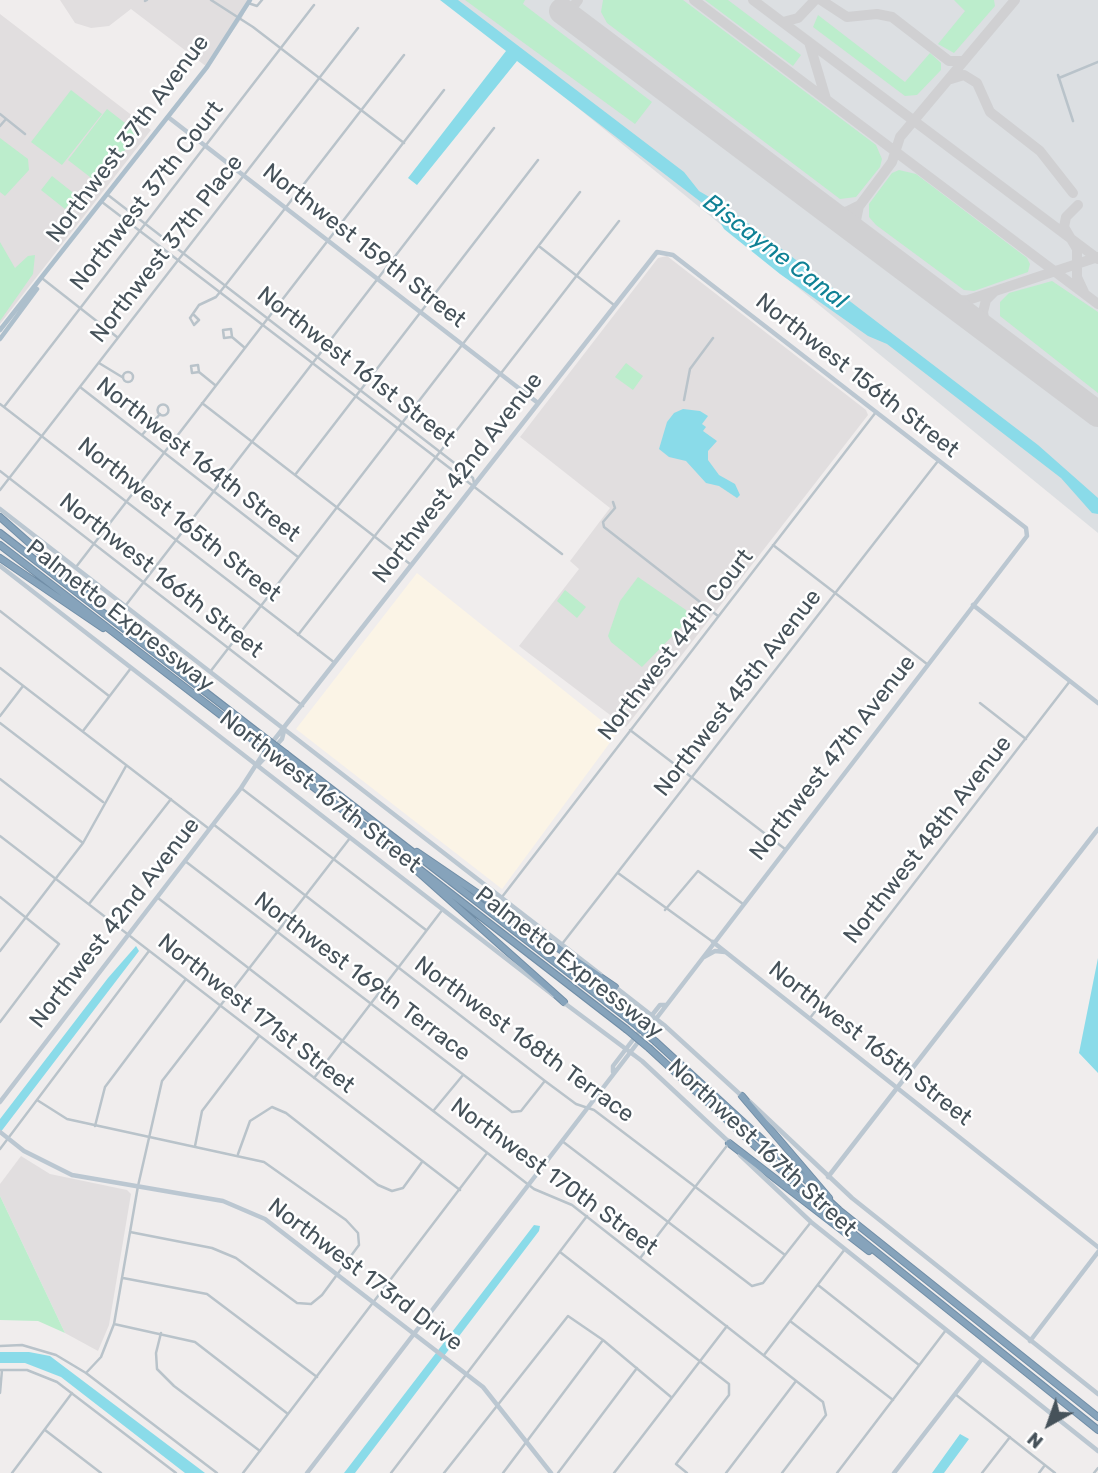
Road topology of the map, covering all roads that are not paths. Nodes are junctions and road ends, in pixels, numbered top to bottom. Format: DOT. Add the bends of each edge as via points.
graph roads {
  1 [pos="211,0"];
  2 [pos="261,0"];
  3 [pos="249,2"];
  4 [pos="314,5"];
  5 [pos="240,20"];
  6 [pos="358,28"];
  7 [pos="281,48"];
  8 [pos="404,55"];
  9 [pos="1098,62"];
  10 [pos="320,77"];
  11 [pos="444,90"];
  12 [pos="362,110"];
  13 [pos="0,114"];
  14 [pos="168,117"];
  15 [pos="6,119"];
  16 [pos="1073,121"];
  17 [pos="0,126"];
  18 [pos="494,128"];
  19 [pos="25,134"];
  20 [pos="404,143"];
  21 [pos="206,146"];
  22 [pos="538,160"];
  23 [pos="244,176"];
  24 [pos="580,192"];
  25 [pos="108,195"];
  26 [pos="102,202"];
  27 [pos="286,208"];
  28 [pos="619,221"];
  29 [pos="146,224"];
  30 [pos="140,232"];
  31 [pos="328,241"];
  32 [pos="539,246"];
  33 [pos="663,251"];
  34 [pos="184,253"];
  35 [pos="178,261"];
  36 [pos="576,276"];
  37 [pos="43,279"];
  38 [pos="378,279"];
  39 [pos="225,286"];
  40 [pos="220,293"];
  41 [pos="614,305"];
  42 [pos="80,309"];
  43 [pos="421,312"];
  44 [pos="194,315"];
  45 [pos="268,318"];
  46 [pos="262,326"];
  47 [pos="0,330"];
  48 [pos="232,337"];
  49 [pos="118,338"];
  50 [pos="713,338"];
  51 [pos="0,339"];
  52 [pos="463,345"];
  53 [pos="245,348"];
  54 [pos="318,357"];
  55 [pos="99,363"];
  56 [pos="313,365"];
  57 [pos="199,372"];
  58 [pos="500,374"];
  59 [pos="123,377"];
  60 [pos="216,386"];
  61 [pos="80,387"];
  62 [pos="360,390"];
  63 [pos="355,397"];
  64 [pos="684,400"];
  65 [pos="202,403"];
  66 [pos="538,403"];
  67 [pos="0,404"];
  68 [pos="4,407"];
  69 [pos="876,412"];
  70 [pos="160,414"];
  71 [pos="402,423"];
  72 [pos="397,430"];
  73 [pos="142,435"];
  74 [pos="42,436"];
  75 [pos="252,442"];
  76 [pos="164,452"];
  77 [pos="440,452"];
  78 [pos="435,459"];
  79 [pos="938,461"];
  80 [pos="0,471"];
  81 [pos="295,475"];
  82 [pos="9,478"];
  83 [pos="474,486"];
  84 [pos="0,490"];
  85 [pos="215,491"];
  86 [pos="126,501"];
  87 [pos="614,502"];
  88 [pos="337,507"];
  89 [pos="0,509"];
  90 [pos="0,517"];
  91 [pos="1028,532"];
  92 [pos="0,533"];
  93 [pos="374,536"];
  94 [pos="177,540"];
  95 [pos="94,544"];
  96 [pos="0,545"];
  97 [pos="773,545"];
  98 [pos="562,554"];
  99 [pos="298,557"];
  100 [pos="0,558"];
  101 [pos="0,566"];
  102 [pos="412,566"];
  103 [pos="75,568"];
  104 [pos="144,582"];
  105 [pos="836,593"];
  106 [pos="973,605"];
  107 [pos="260,606"];
  108 [pos="125,607"];
  109 [pos="0,611"];
  110 [pos="718,616"];
  111 [pos="110,617"];
  112 [pos="298,635"];
  113 [pos="127,642"];
  114 [pos="228,648"];
  115 [pos="336,664"];
  116 [pos="928,664"];
  117 [pos="0,668"];
  118 [pos="131,668"];
  119 [pos="209,673"];
  120 [pos="1070,681"];
  121 [pos="23,686"];
  122 [pos="109,696"];
  123 [pos="980,703"];
  124 [pos="1098,703"];
  125 [pos="303,706"];
  126 [pos="0,716"];
  127 [pos="0,723"];
  128 [pos="630,730"];
  129 [pos="83,731"];
  130 [pos="284,731"];
  131 [pos="1026,739"];
  132 [pos="126,766"];
  133 [pos="258,766"];
  134 [pos="692,777"];
  135 [pos="0,779"];
  136 [pos="241,788"];
  137 [pos="171,799"];
  138 [pos="103,802"];
  139 [pos="211,827"];
  140 [pos="1098,829"];
  141 [pos="0,836"];
  142 [pos="350,838"];
  143 [pos="83,843"];
  144 [pos="401,843"];
  145 [pos="785,849"];
  146 [pos="402,855"];
  147 [pos="335,858"];
  148 [pos="185,861"];
  149 [pos="618,873"];
  150 [pos="55,878"];
  151 [pos="306,895"];
  152 [pos="0,897"];
  153 [pos="158,898"];
  154 [pos="501,898"];
  155 [pos="89,904"];
  156 [pos="743,904"];
  157 [pos="443,909"];
  158 [pos="665,909"];
  159 [pos="25,916"];
  160 [pos="426,930"];
  161 [pos="278,933"];
  162 [pos="128,935"];
  163 [pos="713,942"];
  164 [pos="562,944"];
  165 [pos="0,951"];
  166 [pos="149,951"];
  167 [pos="725,952"];
  168 [pos="701,959"];
  169 [pos="398,967"];
  170 [pos="249,970"];
  171 [pos="186,979"];
  172 [pos="615,987"];
  173 [pos="564,1002"];
  174 [pos="369,1004"];
  175 [pos="666,1004"];
  176 [pos="222,1007"];
  177 [pos="651,1016"];
  178 [pos="810,1018"];
  179 [pos="657,1021"];
  180 [pos="0,1022"];
  181 [pos="259,1036"];
  182 [pos="341,1040"];
  183 [pos="625,1049"];
  184 [pos="632,1053"];
  185 [pos="613,1072"];
  186 [pos="463,1075"];
  187 [pos="314,1077"];
  188 [pos="545,1081"];
  189 [pos="897,1088"];
  190 [pos="742,1096"];
  191 [pos="37,1100"];
  192 [pos="0,1102"];
  193 [pos="586,1108"];
  194 [pos="433,1110"];
  195 [pos="94,1126"];
  196 [pos="4,1135"];
  197 [pos="149,1137"];
  198 [pos="560,1140"];
  199 [pos="729,1143"];
  200 [pos="195,1147"];
  201 [pos="0,1149"];
  202 [pos="487,1153"];
  203 [pos="238,1154"];
  204 [pos="422,1162"];
  205 [pos="828,1177"];
  206 [pos="527,1183"];
  207 [pos="138,1186"];
  208 [pos="696,1187"];
  209 [pos="460,1190"];
  210 [pos="839,1210"];
  211 [pos="587,1216"];
  212 [pos="668,1222"];
  213 [pos="811,1222"];
  214 [pos="130,1232"];
  215 [pos="845,1249"];
  216 [pos="1098,1250"];
  217 [pos="560,1252"];
  218 [pos="785,1255"];
  219 [pos="640,1258"];
  220 [pos="887,1262"];
  221 [pos="338,1275"];
  222 [pos="122,1279"];
  223 [pos="818,1285"];
  224 [pos="375,1302"];
  225 [pos="790,1321"];
  226 [pos="114,1324"];
  227 [pos="727,1326"];
  228 [pos="946,1330"];
  229 [pos="160,1333"];
  230 [pos="414,1333"];
  231 [pos="603,1340"];
  232 [pos="1030,1341"];
  233 [pos="0,1346"];
  234 [pos="764,1355"];
  235 [pos="982,1359"];
  236 [pos="699,1361"];
  237 [pos="919,1365"];
  238 [pos="637,1368"];
  239 [pos="1,1370"];
  240 [pos="86,1373"];
  241 [pos="466,1374"];
  242 [pos="317,1377"];
  243 [pos="796,1381"];
  244 [pos="72,1393"];
  245 [pos="0,1394"];
  246 [pos="956,1394"];
  247 [pos="1098,1394"];
  248 [pos="671,1397"];
  249 [pos="893,1400"];
  250 [pos="499,1405"];
  251 [pos="288,1414"];
  252 [pos="1098,1417"];
  253 [pos="45,1430"];
  254 [pos="1098,1430"];
  255 [pos="1010,1437"];
  256 [pos="527,1442"];
  257 [pos="260,1451"];
  258 [pos="1098,1451"];
  259 [pos="1045,1465"];
  260 [pos="1098,1468"];
  261 [pos="12,1473"];
  262 [pos="101,1473"];
  263 [pos="176,1473"];
  264 [pos="217,1473"];
  265 [pos="243,1473"];
  266 [pos="307,1473"];
  267 [pos="391,1473"];
  268 [pos="444,1473"];
  269 [pos="503,1473"];
  270 [pos="551,1473"];
  271 [pos="558,1473"];
  272 [pos="615,1473"];
  273 [pos="687,1473"];
  274 [pos="726,1473"];
  275 [pos="782,1473"];
  276 [pos="837,1473"];
  277 [pos="894,1473"];
  278 [pos="982,1473"];
  279 [pos="1039,1473"];
  280 [pos="1055,1473"];
  281 [pos="1094,1473"];
  1 -- 5 [label="street"];
  2 -- 3 [label="street" via="257,6"];
  3 -- 5 [label="main road, Northwest 37th Avenue"];
  4 -- 7 [label="street, Northwest 37th Court"];
  5 -- 7 [label="street"];
  5 -- 14 [label="main road, Northwest 37th Avenue"];
  6 -- 10 [label="street, Northwest 37th Place"];
  7 -- 10 [label="street"];
  7 -- 21 [label="street, Northwest 37th Court"];
  8 -- 12 [label="street"];
  9 -- 16 [label="street" via="1059,77"];
  10 -- 12 [label="street"];
  10 -- 23 [label="street, Northwest 37th Place"];
  11 -- 20 [label="street"];
  12 -- 20 [label="street"];
  12 -- 27 [label="street"];
  13 -- 15 [label="street"];
  14 -- 21 [label="street, Northwest 159th Street"];
  14 -- 25 [label="main road, Northwest 37th Avenue"];
  15 -- 17 [label="street"];
  15 -- 19 [label="street"];
  18 -- 38 [label="street"];
  20 -- 31 [label="street"];
  21 -- 23 [label="street, Northwest 159th Street"];
  21 -- 29 [label="street, Northwest 37th Court"];
  22 -- 43 [label="street"];
  23 -- 27 [label="street, Northwest 159th Street"];
  23 -- 34 [label="street, Northwest 37th Place"];
  24 -- 32 [label="street"];
  25 -- 26 [label="main road, Northwest 37th Avenue"];
  25 -- 29 [label="street, Northwest 161st Street"];
  26 -- 30 [label="street, Northwest 161st Street"];
  26 -- 37 [label="main road, Northwest 37th Avenue"];
  27 -- 31 [label="street, Northwest 159th Street"];
  27 -- 39 [label="street"];
  28 -- 36 [label="street"];
  29 -- 30 [label="street, Northwest 37th Court"];
  29 -- 34 [label="street, Northwest 161st Street"];
  30 -- 35 [label="street, Northwest 161st Street"];
  30 -- 42 [label="street, Northwest 37th Court"];
  31 -- 38 [label="street, Northwest 159th Street"];
  31 -- 45 [label="street"];
  32 -- 36 [label="street"];
  32 -- 52 [label="street"];
  33 -- 41 [label="street, Northwest 42nd Avenue" via="653,256"];
  33 -- 69 [label="street, Northwest 156th Street"];
  34 -- 35 [label="street, Northwest 37th Place"];
  34 -- 39 [label="street, Northwest 161st Street"];
  35 -- 40 [label="street, Northwest 161st Street"];
  35 -- 49 [label="street, Northwest 37th Place"];
  36 -- 41 [label="street"];
  36 -- 58 [label="street"];
  37 -- 42 [label="street"];
  37 -- 47 [label="main road, Northwest 37th Avenue"];
  37 -- 51 [label="main road, Northwest 37th Avenue"];
  38 -- 43 [label="street, Northwest 159th Street"];
  38 -- 54 [label="street"];
  39 -- 40 [label="street"];
  39 -- 45 [label="street, Northwest 161st Street"];
  40 -- 44 [label="street" via="202,302"];
  40 -- 46 [label="street, Northwest 161st Street"];
  41 -- 66 [label="street, Northwest 42nd Avenue"];
  42 -- 49 [label="street"];
  42 -- 68 [label="street, Northwest 37th Court"];
  43 -- 52 [label="street, Northwest 159th Street"];
  43 -- 62 [label="street"];
  45 -- 46 [label="street"];
  45 -- 54 [label="street, Northwest 161st Street"];
  46 -- 53 [label="street"];
  46 -- 56 [label="street, Northwest 161st Street"];
  48 -- 53 [label="street"];
  49 -- 55 [label="street, Northwest 37th Place"];
  50 -- 64 [label="street" via="690,369"];
  52 -- 58 [label="street, Northwest 159th Street"];
  52 -- 71 [label="street"];
  53 -- 60 [label="street"];
  54 -- 56 [label="street"];
  54 -- 62 [label="street, Northwest 161st Street"];
  55 -- 59 [label="street"];
  55 -- 61 [label="street, Northwest 37th Place"];
  56 -- 63 [label="street, Northwest 161st Street"];
  56 -- 75 [label="street"];
  57 -- 60 [label="street"];
  58 -- 66 [label="street, Northwest 159th Street"];
  58 -- 77 [label="street"];
  60 -- 65 [label="street"];
  61 -- 73 [label="street, Northwest 164th Street"];
  61 -- 74 [label="street, Northwest 37th Place"];
  62 -- 63 [label="street"];
  62 -- 71 [label="street, Northwest 161st Street"];
  63 -- 72 [label="street, Northwest 161st Street"];
  63 -- 81 [label="street"];
  65 -- 75 [label="street"];
  65 -- 76 [label="street"];
  66 -- 83 [label="street, Northwest 42nd Avenue"];
  67 -- 68 [label="street, Northwest 165th Street"];
  68 -- 74 [label="street, Northwest 165th Street"];
  69 -- 79 [label="street, Northwest 156th Street"];
  69 -- 97 [label="street, Northwest 44th Court"];
  70 -- 73 [label="street"];
  71 -- 72 [label="street"];
  71 -- 77 [label="street, Northwest 161st Street"];
  72 -- 78 [label="street, Northwest 161st Street"];
  72 -- 88 [label="street"];
  73 -- 76 [label="street, Northwest 164th Street"];
  74 -- 82 [label="street, Northwest 37th Place"];
  74 -- 86 [label="street, Northwest 165th Street"];
  75 -- 81 [label="street"];
  75 -- 85 [label="street"];
  76 -- 85 [label="street, Northwest 164th Street"];
  76 -- 86 [label="street"];
  77 -- 78 [label="street"];
  77 -- 83 [label="street, Northwest 161st Street" via="473,478"];
  78 -- 83 [label="street, Northwest 161st Street"];
  78 -- 93 [label="street"];
  79 -- 91 [label="street, Northwest 156th Street"];
  79 -- 105 [label="street, Northwest 45th Avenue"];
  80 -- 82 [label="street, Northwest 166th Street"];
  81 -- 88 [label="street"];
  82 -- 84 [label="street, Northwest 37th Place"];
  82 -- 95 [label="street, Northwest 166th Street"];
  83 -- 98 [label="street"];
  83 -- 102 [label="street, Northwest 42nd Avenue"];
  85 -- 94 [label="street"];
  85 -- 99 [label="street, Northwest 164th Street"];
  86 -- 94 [label="street, Northwest 165th Street"];
  86 -- 95 [label="street"];
  87 -- 110 [label="street" via="604,527"];
  88 -- 93 [label="street"];
  88 -- 99 [label="street"];
  89 -- 103 [label="street, Northwest 167th Street"];
  90 -- 111 [label="highway"];
  91 -- 106 [label="street, Northwest 47th Avenue"];
  92 -- 111 [label="highway, Palmetto Expressway"];
  93 -- 102 [label="street"];
  93 -- 112 [label="street"];
  94 -- 104 [label="street"];
  94 -- 107 [label="street, Northwest 165th Street"];
  95 -- 103 [label="street"];
  95 -- 104 [label="street, Northwest 166th Street"];
  96 -- 113 [label="highway, Palmetto Expressway"];
  97 -- 105 [label="street"];
  97 -- 110 [label="street, Northwest 44th Court"];
  99 -- 107 [label="street"];
  100 -- 113 [label="highway"];
  101 -- 118 [label="street, Northwest 167th Street"];
  102 -- 115 [label="street, Northwest 42nd Avenue"];
  103 -- 108 [label="street, Northwest 167th Street"];
  104 -- 108 [label="street"];
  104 -- 114 [label="street, Northwest 166th Street"];
  105 -- 116 [label="street"];
  105 -- 134 [label="street, Northwest 45th Avenue"];
  106 -- 116 [label="street, Northwest 47th Avenue"];
  106 -- 120 [label="street"];
  107 -- 112 [label="street, Northwest 165th Street"];
  107 -- 114 [label="street"];
  108 -- 119 [label="street, Northwest 167th Street"];
  109 -- 122 [label="street"];
  110 -- 128 [label="street, Northwest 44th Court"];
  111 -- 144 [label="highway, Palmetto Expressway, bridge"];
  112 -- 115 [label="street, Northwest 165th Street"];
  113 -- 146 [label="highway, Palmetto Expressway, bridge"];
  114 -- 119 [label="street"];
  114 -- 125 [label="street, Northwest 166th Street"];
  115 -- 125 [label="street, Northwest 42nd Avenue"];
  116 -- 145 [label="street, Northwest 47th Avenue"];
  117 -- 121 [label="street, Northwest 168th Terrace"];
  118 -- 122 [label="street"];
  118 -- 133 [label="street, Northwest 167th Street"];
  119 -- 130 [label="street, Northwest 167th Street"];
  120 -- 124 [label="street"];
  120 -- 131 [label="street, Northwest 48th Avenue"];
  121 -- 126 [label="street"];
  121 -- 129 [label="street, Northwest 168th Terrace"];
  122 -- 129 [label="street"];
  123 -- 131 [label="street"];
  125 -- 130 [label="street, Northwest 42nd Avenue"];
  127 -- 138 [label="street"];
  128 -- 134 [label="street"];
  128 -- 154 [label="street, Northwest 44th Court"];
  129 -- 132 [label="street, Northwest 168th Terrace"];
  130 -- 133 [label="street, Northwest 42nd Avenue"];
  130 -- 154 [label="street, Northwest 167th Street"];
  131 -- 178 [label="street, Northwest 48th Avenue"];
  132 -- 137 [label="street, Northwest 168th Terrace"];
  132 -- 138 [label="street"];
  133 -- 136 [label="street, Northwest 42nd Avenue"];
  133 -- 142 [label="street, Northwest 167th Street"];
  134 -- 145 [label="street"];
  134 -- 149 [label="street, Northwest 45th Avenue"];
  135 -- 143 [label="street"];
  136 -- 139 [label="street, Northwest 42nd Avenue"];
  136 -- 147 [label="street"];
  137 -- 139 [label="street, Northwest 168th Terrace"];
  137 -- 155 [label="street"];
  138 -- 143 [label="street"];
  139 -- 148 [label="street, Northwest 42nd Avenue"];
  139 -- 151 [label="street, Northwest 168th Terrace"];
  140 -- 189 [label="street"];
  141 -- 150 [label="street, Northwest 171st Street"];
  142 -- 147 [label="street"];
  142 -- 157 [label="street, Northwest 167th Street"];
  143 -- 150 [label="street"];
  144 -- 172 [label="highway"];
  144 -- 210 [label="highway, Palmetto Expressway, bridge" via="631,1021"];
  145 -- 156 [label="street, Northwest 47th Avenue"];
  146 -- 173 [label="highway"];
  146 -- 220 [label="highway, Palmetto Expressway, bridge" via="625,1028"];
  147 -- 151 [label="street"];
  147 -- 160 [label="street"];
  148 -- 153 [label="street, Northwest 42nd Avenue"];
  148 -- 161 [label="street, Northwest 169th Terrace"];
  149 -- 158 [label="street, Northwest 165th Street"];
  149 -- 164 [label="street, Northwest 45th Avenue"];
  150 -- 155 [label="street, Northwest 171st Street"];
  150 -- 159 [label="street"];
  151 -- 161 [label="street"];
  151 -- 169 [label="street, Northwest 168th Terrace"];
  152 -- 159 [label="street"];
  153 -- 162 [label="street, Northwest 42nd Avenue"];
  153 -- 170 [label="street, Northwest 170th Street"];
  154 -- 164 [label="street, Northwest 167th Street"];
  155 -- 162 [label="street, Northwest 171st Street"];
  156 -- 158 [label="street" via="698,871"];
  156 -- 163 [label="street, Northwest 47th Avenue"];
  157 -- 160 [label="street"];
  157 -- 173 [label="street, Northwest 167th Street"];
  158 -- 163 [label="street, Northwest 165th Street"];
  159 -- 165 [label="street"];
  159 -- 180 [label="street" via="59,944"];
  160 -- 169 [label="street"];
  161 -- 170 [label="street"];
  161 -- 174 [label="street, Northwest 169th Terrace"];
  162 -- 166 [label="street, Northwest 171st Street"];
  162 -- 192 [label="street, Northwest 42nd Avenue"];
  163 -- 167 [label="street, Northwest 165th Street"];
  163 -- 168 [label="street, Northwest 47th Avenue"];
  164 -- 172 [label="street, Northwest 167th Street"];
  166 -- 171 [label="street, Northwest 171st Street"];
  166 -- 191 [label="street"];
  167 -- 168 [label="street" via="715,951"];
  167 -- 178 [label="street, Northwest 165th Street"];
  168 -- 175 [label="street, Northwest 47th Avenue"];
  169 -- 174 [label="street"];
  169 -- 188 [label="street, Northwest 168th Terrace"];
  170 -- 176 [label="street"];
  170 -- 182 [label="street, Northwest 170th Street"];
  171 -- 176 [label="street, Northwest 171st Street"];
  171 -- 195 [label="street" via="105,1087"];
  172 -- 177 [label="street, Northwest 167th Street"];
  173 -- 183 [label="street, Northwest 167th Street"];
  174 -- 182 [label="street"];
  174 -- 186 [label="street, Northwest 169th Terrace"];
  175 -- 177 [label="street, Northwest 47th Avenue"];
  175 -- 179 [label="street, Northwest 47th Avenue"];
  176 -- 181 [label="street, Northwest 171st Street"];
  176 -- 197 [label="street" via="162,1081"];
  177 -- 179 [label="street, Northwest 167th Street"];
  177 -- 183 [label="street, Northwest 47th Avenue"];
  178 -- 189 [label="street, Northwest 165th Street"];
  179 -- 184 [label="street, Northwest 47th Avenue"];
  179 -- 190 [label="street, Northwest 167th Street"];
  181 -- 187 [label="street, Northwest 171st Street"];
  181 -- 200 [label="street" via="202,1111"];
  182 -- 187 [label="street"];
  182 -- 194 [label="street, Northwest 170th Street"];
  183 -- 184 [label="street, Northwest 167th Street"];
  183 -- 185 [label="street, Northwest 47th Avenue"];
  184 -- 185 [label="street, Northwest 47th Avenue"];
  184 -- 199 [label="street, Northwest 167th Street"];
  185 -- 193 [label="street, Northwest 47th Avenue"];
  186 -- 188 [label="street, Northwest 169th Terrace" via="512,1112 521,1111"];
  186 -- 194 [label="street"];
  187 -- 204 [label="street, Northwest 171st Street"];
  188 -- 193 [label="street, Northwest 168th Terrace"];
  189 -- 205 [label="street"];
  189 -- 216 [label="street, Northwest 165th Street"];
  190 -- 205 [label="street, Northwest 167th Street"];
  190 -- 210 [label="highway"];
  191 -- 195 [label="street" via="59,1116"];
  191 -- 196 [label="street"];
  193 -- 198 [label="street, Northwest 47th Avenue"];
  193 -- 208 [label="street, Northwest 168th Terrace"];
  194 -- 202 [label="street, Northwest 170th Street"];
  195 -- 197 [label="street"];
  196 -- 201 [label="street"];
  196 -- 207 [label="street, Northwest 173rd Drive" via="24,1151 72,1175"];
  197 -- 200 [label="street"];
  197 -- 207 [label="street"];
  198 -- 206 [label="street, Northwest 47th Avenue"];
  198 -- 212 [label="street"];
  199 -- 208 [label="street"];
  199 -- 213 [label="street, Northwest 167th Street"];
  199 -- 220 [label="highway"];
  200 -- 203 [label="street"];
  202 -- 206 [label="street, Northwest 170th Street"];
  202 -- 209 [label="street"];
  203 -- 204 [label="street" via="250,1121 272,1107 392,1191 403,1188"];
  203 -- 221 [label="street" via="277,1170 358,1233 359,1245"];
  204 -- 209 [label="street, Northwest 171st Street"];
  205 -- 232 [label="street, Northwest 167th Street"];
  206 -- 211 [label="street, Northwest 170th Street"];
  206 -- 230 [label="street, Northwest 47th Avenue"];
  207 -- 214 [label="street"];
  207 -- 221 [label="street, Northwest 173rd Drive" via="246,1208"];
  208 -- 212 [label="street"];
  208 -- 218 [label="street, Northwest 168th Terrace"];
  209 -- 224 [label="street"];
  210 -- 252 [label="highway, Palmetto Expressway"];
  211 -- 217 [label="street"];
  211 -- 219 [label="street, Northwest 170th Street"];
  212 -- 218 [label="street" via="756,1287"];
  212 -- 219 [label="street"];
  213 -- 215 [label="street, Northwest 167th Street"];
  213 -- 218 [label="street"];
  214 -- 221 [label="street" via="212,1248 236,1258 297,1303 311,1304"];
  214 -- 222 [label="street"];
  215 -- 223 [label="street"];
  215 -- 228 [label="street, Northwest 167th Street"];
  216 -- 232 [label="street"];
  217 -- 236 [label="street"];
  217 -- 241 [label="street"];
  219 -- 227 [label="street, Northwest 170th Street"];
  220 -- 254 [label="highway, Palmetto Expressway"];
  221 -- 224 [label="street, Northwest 173rd Drive"];
  222 -- 226 [label="street"];
  222 -- 242 [label="street" via="207,1294"];
  223 -- 225 [label="street"];
  223 -- 237 [label="street"];
  224 -- 230 [label="street, Northwest 173rd Drive"];
  224 -- 242 [label="street"];
  225 -- 234 [label="street"];
  225 -- 249 [label="street"];
  226 -- 229 [label="street"];
  226 -- 240 [label="street" via="101,1357"];
  227 -- 234 [label="street, Northwest 170th Street"];
  227 -- 236 [label="street"];
  228 -- 235 [label="street, Northwest 167th Street"];
  228 -- 237 [label="street"];
  229 -- 251 [label="street" via="195,1342"];
  229 -- 257 [label="street" via="157,1369"];
  230 -- 241 [label="street, Northwest 173rd Drive"];
  230 -- 266 [label="street, Northwest 47th Avenue"];
  231 -- 238 [label="street"];
  231 -- 250 [label="street" via="568,1316"];
  231 -- 256 [label="street"];
  232 -- 247 [label="street, Northwest 167th Street"];
  233 -- 240 [label="street" via="40,1348"];
  234 -- 243 [label="street, Northwest 170th Street"];
  235 -- 246 [label="street"];
  235 -- 258 [label="street, Northwest 167th Street"];
  236 -- 248 [label="street"];
  236 -- 273 [label="street" via="729,1384 729,1395 676,1464"];
  237 -- 249 [label="street"];
  238 -- 248 [label="street"];
  238 -- 271 [label="street"];
  239 -- 244 [label="street" via="38,1373"];
  239 -- 245 [label="street"];
  240 -- 264 [label="street"];
  241 -- 250 [label="street, Northwest 173rd Drive"];
  241 -- 267 [label="street"];
  242 -- 251 [label="street"];
  243 -- 274 [label="street"];
  243 -- 275 [label="street, Northwest 170th Street" via="827,1410"];
  244 -- 253 [label="street"];
  244 -- 263 [label="street"];
  246 -- 255 [label="street"];
  246 -- 277 [label="street"];
  248 -- 272 [label="street"];
  249 -- 276 [label="street"];
  250 -- 256 [label="street, Northwest 173rd Drive"];
  250 -- 268 [label="street"];
  251 -- 257 [label="street"];
  253 -- 261 [label="street"];
  253 -- 262 [label="street"];
  255 -- 259 [label="street"];
  255 -- 278 [label="street"];
  256 -- 269 [label="street"];
  256 -- 270 [label="street, Northwest 173rd Drive"];
  257 -- 265 [label="street"];
  259 -- 279 [label="street"];
  259 -- 280 [label="street"];
  260 -- 281 [label="street"];
}
